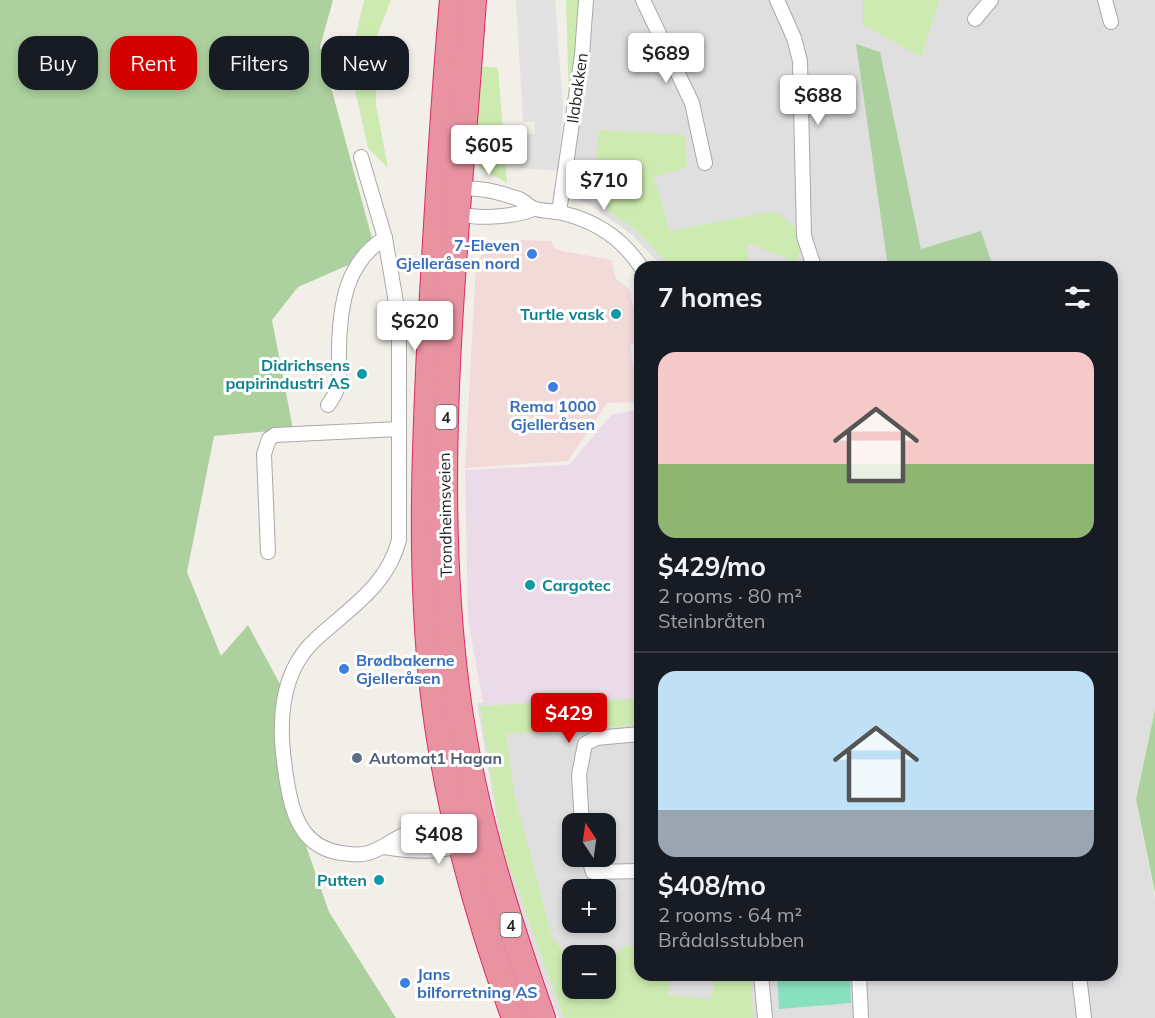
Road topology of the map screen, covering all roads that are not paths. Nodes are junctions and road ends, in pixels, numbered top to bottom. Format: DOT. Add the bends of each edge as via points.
graph roads {
  1 [pos="453,0"];
  2 [pos="473,0"];
  3 [pos="586,0"];
  4 [pos="643,0"];
  5 [pos="777,0"];
  6 [pos="991,0"];
  7 [pos="1105,0"];
  8 [pos="975,20"];
  9 [pos="1111,22"];
  10 [pos="361,157"];
  11 [pos="705,163"];
  12 [pos="452,200"];
  13 [pos="533,208"];
  14 [pos="559,212"];
  15 [pos="385,238"];
  16 [pos="636,261"];
  17 [pos="812,261"];
  18 [pos="328,405"];
  19 [pos="399,429"];
  20 [pos="268,552"];
  21 [pos="634,735"];
  22 [pos="581,813"];
  23 [pos="468,832"];
  24 [pos="384,847"];
  25 [pos="591,867"];
  26 [pos="634,871"];
  27 [pos="761,981"];
  28 [pos="859,981"];
  29 [pos="1081,981"];
  30 [pos="514,1018"];
  31 [pos="542,1018"];
  32 [pos="765,1018"];
  33 [pos="861,1018"];
  34 [pos="1084,1018"];
  1 -- 12 [label="highway, Trondheimsveien / 4"];
  2 -- 12 [label="highway, Trondheimsveien / 4"];
  3 -- 14 [label="street, Ilabakken" via="582,56"];
  4 -- 11 [label="street" via="692,103"];
  5 -- 17 [label="street" via="800,61 804,236"];
  6 -- 8 [label="street"];
  7 -- 9 [label="street"];
  10 -- 15 [label="street"];
  12 -- 13 [label="street" via="518,216"];
  12 -- 13 [label="street" via="496,193"];
  12 -- 23 [label="highway, Trondheimsveien / 4" via="426,441 426,601 444,765"];
  13 -- 14 [label="street"];
  14 -- 16 [label="street" via="589,221 611,234"];
  15 -- 18 [label="street" via="361,257 349,280 340,328 339,391"];
  15 -- 19 [label="street" via="399,320"];
  19 -- 20 [label="street" via="293,432 269,439 264,454"];
  19 -- 24 [label="street" via="396,553 368,595 301,657 283,699 281,732 291,804 303,832 320,847 337,852 365,854"];
  21 -- 22 [label="street" via="596,738 585,744 579,775"];
  23 -- 24 [label="street" via="407,833"];
  23 -- 24 [label="street" via="444,849 410,851"];
  23 -- 30 [label="highway, Trondheimsveien / 4" via="487,934"];
  23 -- 31 [label="highway, Trondheimsveien / 4"];
  25 -- 26 [label="street" via="593,872"];
  27 -- 32 [label="street"];
  28 -- 33 [label="street"];
  29 -- 34 [label="street"];
}
